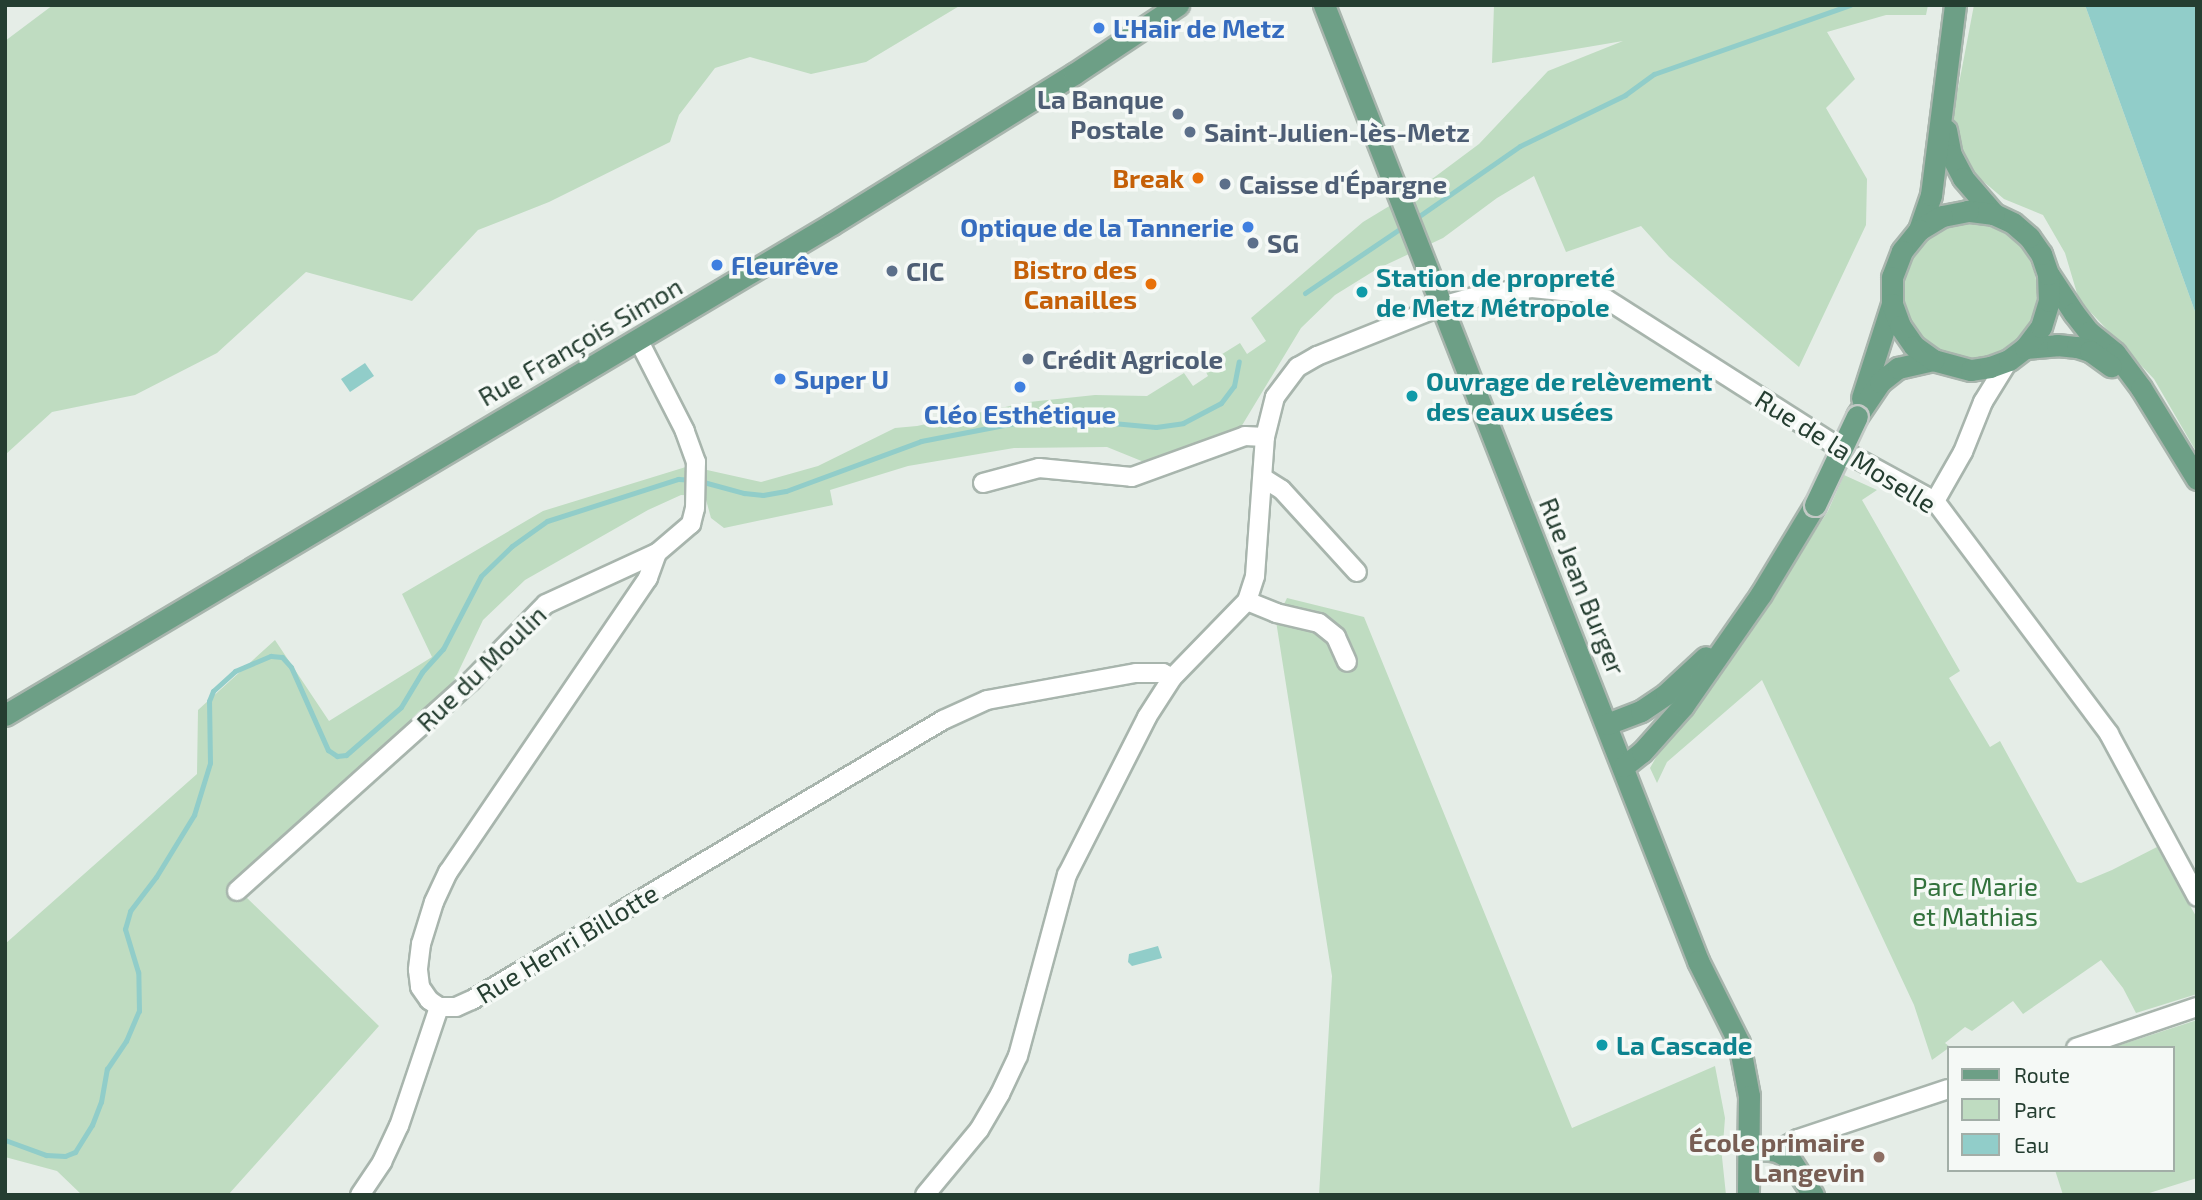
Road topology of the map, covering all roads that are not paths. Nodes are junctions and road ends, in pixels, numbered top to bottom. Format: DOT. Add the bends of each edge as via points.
graph roads {
  1 [pos="1178,5"];
  2 [pos="1324,5"];
  3 [pos="1955,5"];
  4 [pos="1942,111"];
  5 [pos="1994,214"];
  6 [pos="1919,230"];
  7 [pos="2048,274"];
  8 [pos="1892,304"];
  9 [pos="1443,306"];
  10 [pos="638,339"];
  11 [pos="2017,354"];
  12 [pos="1933,360"];
  13 [pos="2141,388"];
  14 [pos="1857,416"];
  15 [pos="1265,437"];
  16 [pos="1263,478"];
  17 [pos="2197,479"];
  18 [pos="982,483"];
  19 [pos="1935,501"];
  20 [pos="657,553"];
  21 [pos="1357,572"];
  22 [pos="1247,601"];
  23 [pos="1733,632"];
  24 [pos="1347,662"];
  25 [pos="1172,678"];
  26 [pos="5,715"];
  27 [pos="1607,724"];
  28 [pos="1624,766"];
  29 [pos="237,891"];
  30 [pos="2197,897"];
  31 [pos="439,1007"];
  32 [pos="2197,1007"];
  33 [pos="2082,1046"];
  34 [pos="1946,1090"];
  35 [pos="1750,1148"];
  36 [pos="1777,1151"];
  37 [pos="360,1195"];
  38 [pos="925,1195"];
  39 [pos="1748,1195"];
  40 [pos="1813,1195"];
  1 -- 10 [label="main road, Rue François Simon" via="832,224"];
  2 -- 9 [label="main road, Rue Jean Burger"];
  3 -- 4 [label="main road"];
  4 -- 5 [label="main road" via="1951,155 1963,178"];
  4 -- 6 [label="main road" via="1931,195"];
  5 -- 6 [label="main road" via="1968,211 1941,216"];
  5 -- 7 [label="main road" via="2029,237"];
  6 -- 8 [label="main road" via="1902,251 1892,277"];
  7 -- 11 [label="main road" via="2049,301 2041,327"];
  7 -- 13 [label="main road" via="2081,323 2115,353"];
  8 -- 12 [label="main road" via="1900,327 1914,346"];
  8 -- 14 [label="main road"];
  9 -- 15 [label="street, Rue de la Moselle" via="1306,362 1275,397"];
  9 -- 19 [label="street, Rue de la Moselle" via="1532,288 1606,299 1829,442"];
  9 -- 27 [label="main road, Rue Jean Burger"];
  10 -- 20 [label="street, Rue du Moulin" via="696,462 691,524"];
  10 -- 26 [label="main road, Rue François Simon"];
  11 -- 12 [label="main road" via="1971,370"];
  11 -- 13 [label="main road" via="2057,345 2090,351"];
  11 -- 19 [label="street" via="1983,401 1964,452"];
  12 -- 14 [label="main road" via="1898,368 1880,382"];
  13 -- 17 [label="main road"];
  14 -- 23 [label="main road, bridge" via="1787,554"];
  15 -- 16 [label="street, Rue de la Moselle"];
  15 -- 18 [label="street" via="1245,436 1132,477 1039,468"];
  16 -- 21 [label="street" via="1282,490"];
  16 -- 22 [label="street, Rue de la Moselle" via="1255,576"];
  19 -- 30 [label="street, Rue de la Moselle" via="2109,734"];
  20 -- 29 [label="street, Rue du Moulin" via="546,604 471,681"];
  20 -- 31 [label="street" via="648,578 448,872 421,944 418,970 420,987"];
  22 -- 24 [label="street" via="1319,623 1336,637"];
  22 -- 25 [label="street"];
  23 -- 27 [label="main road" via="1666,694 1641,712"];
  23 -- 28 [label="main road" via="1683,706"];
  25 -- 31 [label="street, Rue Henri Billotte" via="1163,673 1136,673 987,700 943,720 472,1000 456,1007"];
  25 -- 38 [label="street" via="1076,852 1018,1056 1000,1094 979,1130"];
  27 -- 28 [label="main road, Rue Jean Burger"];
  28 -- 35 [label="main road, Rue Jean Burger" via="1698,961 1739,1043 1749,1096"];
  31 -- 37 [label="street" via="399,1126"];
  32 -- 33 [label="street"];
  34 -- 36 [label="street" via="1798,1139"];
  35 -- 36 [label="main road"];
  35 -- 39 [label="main road, Rue Jean Burger"];
  36 -- 40 [label="main road" via="1795,1165"];
}
